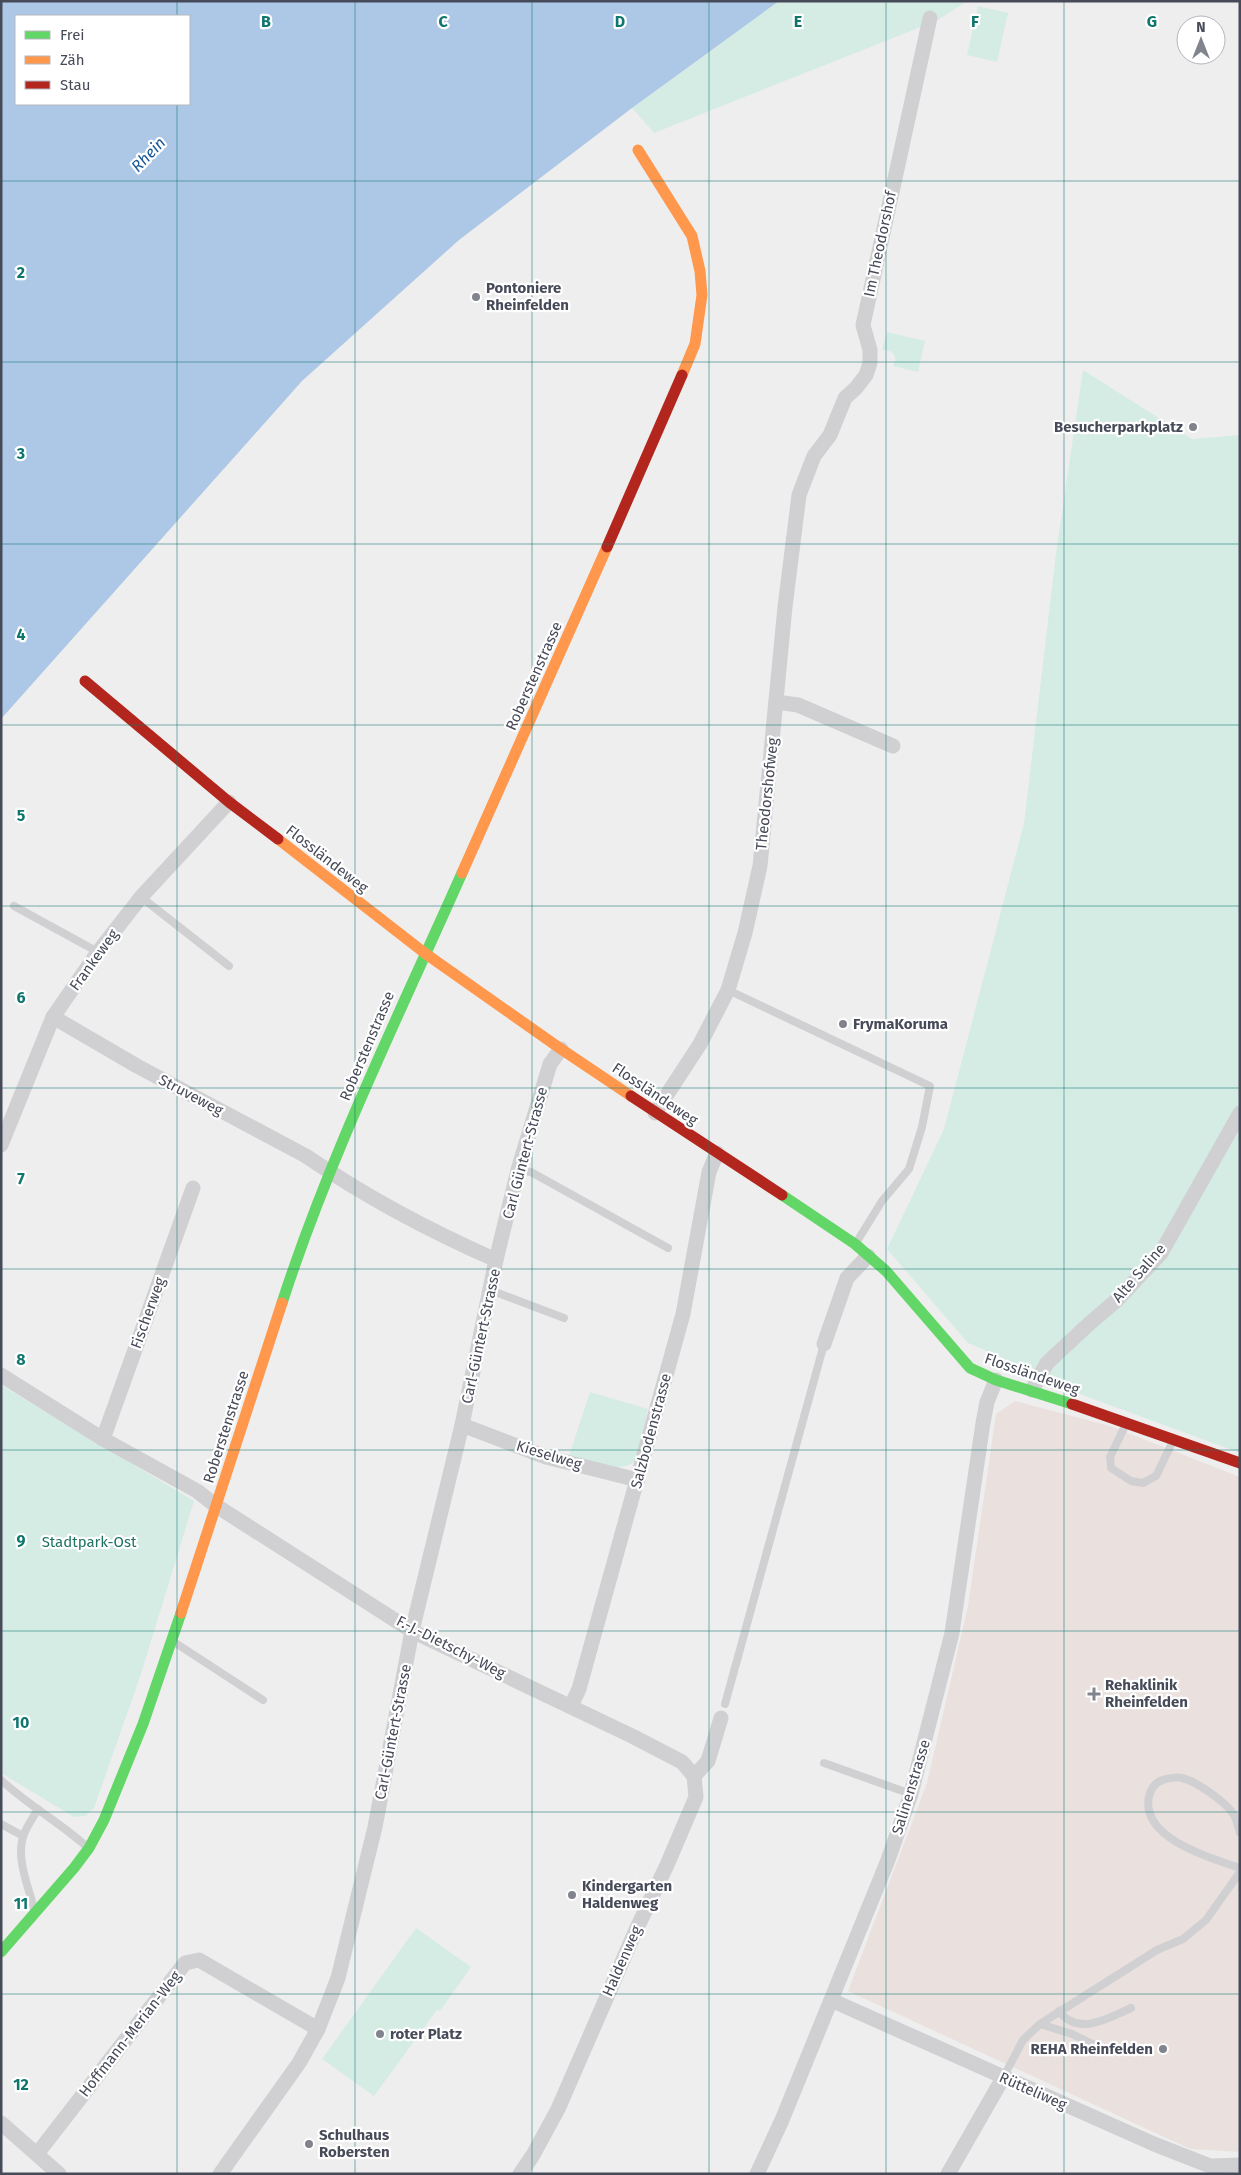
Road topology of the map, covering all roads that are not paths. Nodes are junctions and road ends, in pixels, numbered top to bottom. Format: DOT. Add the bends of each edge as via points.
graph roads {
  1 [pos="930,18"];
  2 [pos="638,150"];
  3 [pos="814,456"];
  4 [pos="86,681"];
  5 [pos="776,702"];
  6 [pos="893,746"];
  7 [pos="229,802"];
  8 [pos="141,897"];
  9 [pos="14,906"];
  10 [pos="98,952"];
  11 [pos="426,954"];
  12 [pos="229,966"];
  13 [pos="728,990"];
  14 [pos="53,1016"];
  15 [pos="561,1049"];
  16 [pos="655,1113"];
  17 [pos="1240,1113"];
  18 [pos="1,1145"];
  19 [pos="716,1153"];
  20 [pos="518,1170"];
  21 [pos="329,1172"];
  22 [pos="193,1188"];
  23 [pos="855,1244"];
  24 [pos="668,1248"];
  25 [pos="868,1256"];
  26 [pos="496,1260"];
  27 [pos="490,1290"];
  28 [pos="564,1318"];
  29 [pos="824,1344"];
  30 [pos="1,1375"];
  31 [pos="996,1380"];
  32 [pos="1032,1390"];
  33 [pos="1127,1423"];
  34 [pos="462,1425"];
  35 [pos="103,1438"];
  36 [pos="1173,1441"];
  37 [pos="1240,1463"];
  38 [pos="638,1480"];
  39 [pos="215,1505"];
  40 [pos="412,1631"];
  41 [pos="172,1641"];
  42 [pos="263,1700"];
  43 [pos="571,1706"];
  44 [pos="723,1711"];
  45 [pos="824,1763"];
  46 [pos="694,1776"];
  47 [pos="1,1780"];
  48 [pos="911,1794"];
  49 [pos="38,1810"];
  50 [pos="1,1824"];
  51 [pos="1240,1833"];
  52 [pos="24,1836"];
  53 [pos="89,1848"];
  54 [pos="1240,1868"];
  55 [pos="1240,1872"];
  56 [pos="35,1914"];
  57 [pos="1,1952"];
  58 [pos="831,2000"];
  59 [pos="1131,2008"];
  60 [pos="1059,2011"];
  61 [pos="1040,2024"];
  62 [pos="318,2029"];
  63 [pos="1107,2051"];
  64 [pos="1003,2078"];
  65 [pos="1,2123"];
  66 [pos="38,2154"];
  67 [pos="1240,2165"];
  68 [pos="59,2174"];
  69 [pos="220,2174"];
  70 [pos="520,2174"];
  71 [pos="757,2174"];
  72 [pos="948,2174"];
  1 -- 3 [label="street, Im Theodorshof" via="863,325 870,363 866,375 845,398 830,435"];
  2 -- 11 [label="street, Roberstenstrasse" via="692,236 702,295 695,344"];
  3 -- 5 [label="street, Theodorshofweg" via="800,495"];
  4 -- 7 [label="street, Flossländeweg"];
  5 -- 6 [label="street" via="798,705"];
  5 -- 13 [label="street, Theodorshofweg" via="760,866"];
  7 -- 8 [label="street, Frankeweg"];
  7 -- 11 [label="street, Flossländeweg"];
  8 -- 10 [label="street, Frankeweg"];
  8 -- 12 [label="lane"];
  9 -- 10 [label="lane"];
  10 -- 14 [label="street, Frankeweg"];
  11 -- 15 [label="street, Flossländeweg"];
  11 -- 21 [label="street, Roberstenstrasse"];
  13 -- 16 [label="street, Theodorshofweg" via="700,1044"];
  13 -- 23 [label="lane" via="930,1086 909,1169 882,1201"];
  14 -- 18 [label="street, Frankeweg"];
  14 -- 21 [label="street, Struveweg" via="137,1066 306,1156"];
  15 -- 16 [label="street, Flossländeweg"];
  15 -- 20 [label="street, Carl Güntert-Strasse" via="550,1064"];
  16 -- 19 [label="street, Flossländeweg"];
  17 -- 32 [label="street, Alte Saline" via="1160,1253 1117,1300 1047,1364"];
  19 -- 23 [label="street, Flossländeweg"];
  19 -- 38 [label="street, Salzbodenstrasse" via="709,1172 683,1314"];
  20 -- 24 [label="lane" via="531,1172"];
  20 -- 26 [label="street, Carl Güntert-Strasse"];
  21 -- 26 [label="street, Struveweg" via="444,1238"];
  21 -- 39 [label="street, Roberstenstrasse" via="297,1256 226,1481"];
  22 -- 35 [label="street, Fischerweg"];
  23 -- 25 [label="street, Flossländeweg"];
  25 -- 29 [label="street" via="847,1278"];
  25 -- 31 [label="street, Flossländeweg" via="886,1271 970,1368"];
  26 -- 27 [label="street, Carl-Güntert-Strasse"];
  27 -- 28 [label="lane"];
  27 -- 34 [label="street, Carl-Güntert-Strasse"];
  29 -- 44 [label="lane"];
  30 -- 35 [label="street"];
  31 -- 32 [label="street, Flossländeweg"];
  31 -- 48 [label="street, Salinenstrasse" via="983,1423 952,1633"];
  32 -- 33 [label="street, Flossländeweg"];
  33 -- 36 [label="street, Flossländeweg"];
  33 -- 36 [label="lane" via="1110,1457 1111,1468 1131,1481 1143,1483 1156,1476"];
  34 -- 38 [label="street, Kieselweg" via="546,1457"];
  34 -- 40 [label="street, Carl-Güntert-Strasse"];
  35 -- 39 [label="street" via="197,1491"];
  36 -- 37 [label="street, Flossländeweg"];
  38 -- 43 [label="street, Salzbodenstrasse" via="579,1689"];
  39 -- 40 [label="street, F.-J.-Dietschy-Weg"];
  39 -- 41 [label="street, Roberstenstrasse"];
  40 -- 43 [label="street, F.-J.-Dietschy-Weg"];
  40 -- 62 [label="street, Carl-Güntert-Strasse" via="375,1827 338,1978"];
  41 -- 42 [label="lane"];
  41 -- 53 [label="street, Roberstenstrasse" via="143,1724 104,1820"];
  43 -- 46 [label="street, F.-J.-Dietschy-Weg" via="682,1762"];
  44 -- 46 [label="street" via="708,1761"];
  45 -- 48 [label="lane"];
  46 -- 70 [label="street, Haldenweg" via="696,1797 667,1865 558,2109"];
  47 -- 49 [label="lane"];
  48 -- 58 [label="street, Salinenstrasse"];
  49 -- 52 [label="lane"];
  49 -- 53 [label="lane" via="61,1824"];
  50 -- 52 [label="lane"];
  51 -- 54 [label="lane" via="1233,1813 1204,1789 1182,1778 1161,1780 1151,1788 1148,1802 1153,1821 1172,1840 1202,1856"];
  52 -- 56 [label="lane" via="22,1858"];
  53 -- 56 [label="street, Roberstenstrasse"];
  55 -- 60 [label="lane" via="1206,1920 1183,1939 1157,1950"];
  56 -- 57 [label="street, Roberstenstrasse"];
  58 -- 64 [label="street, Rütteliweg"];
  58 -- 71 [label="street, Salinenstrasse"];
  59 -- 60 [label="lane" via="1085,2024 1069,2021"];
  60 -- 61 [label="lane"];
  61 -- 63 [label="lane" via="1072,2034"];
  61 -- 64 [label="lane" via="1023,2040"];
  62 -- 66 [label="street, Hoffmann-Merian-Weg" via="199,1960 186,1963"];
  62 -- 69 [label="street, Carl-Güntert-Strasse" via="294,2071"];
  64 -- 67 [label="street, Rütteliweg" via="1210,2166"];
  64 -- 72 [label="street"];
  65 -- 66 [label="street"];
  66 -- 68 [label="street"];
}
